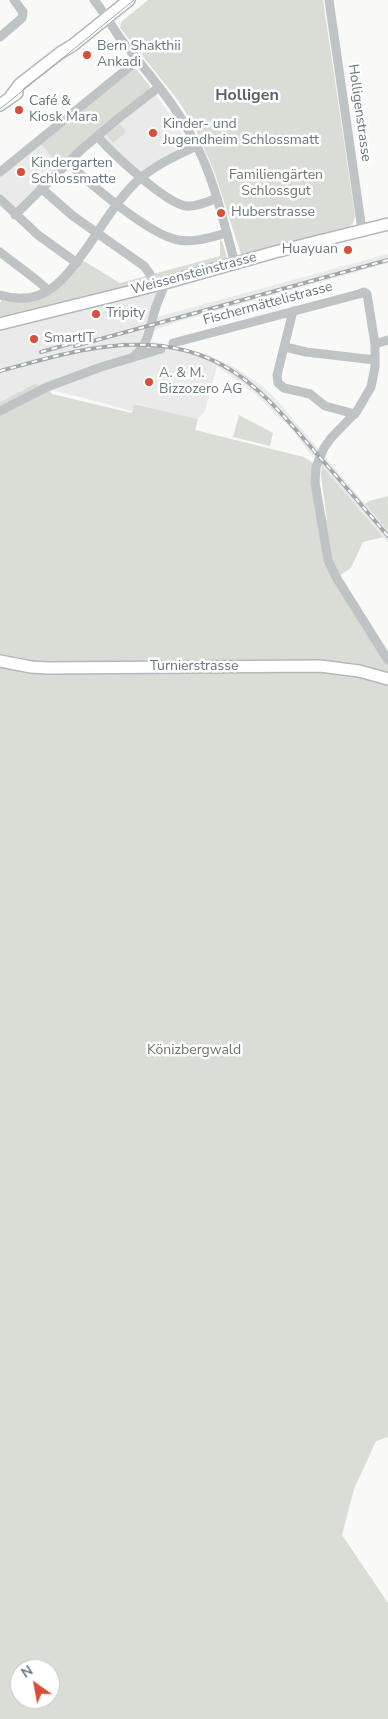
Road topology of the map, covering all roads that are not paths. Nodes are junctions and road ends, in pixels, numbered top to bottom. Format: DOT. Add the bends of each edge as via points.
graph roads {
  1 [pos="14,0"];
  2 [pos="94,0"];
  3 [pos="129,0"];
  4 [pos="329,0"];
  5 [pos="107,18"];
  6 [pos="0,37"];
  7 [pos="138,60"];
  8 [pos="159,87"];
  9 [pos="0,105"];
  10 [pos="97,136"];
  11 [pos="197,146"];
  12 [pos="68,162"];
  13 [pos="0,172"];
  14 [pos="142,178"];
  15 [pos="41,188"];
  16 [pos="216,198"];
  17 [pos="0,199"];
  18 [pos="118,204"];
  19 [pos="15,215"];
  20 [pos="388,224"];
  21 [pos="362,230"];
  22 [pos="97,233"];
  23 [pos="227,233"];
  24 [pos="0,252"];
  25 [pos="76,263"];
  26 [pos="235,263"];
  27 [pos="150,274"];
  28 [pos="165,282"];
  29 [pos="48,291"];
  30 [pos="0,295"];
  31 [pos="293,311"];
  32 [pos="0,324"];
  33 [pos="388,340"];
  34 [pos="173,343"];
  35 [pos="375,344"];
  36 [pos="285,347"];
  37 [pos="161,349"];
  38 [pos="134,356"];
  39 [pos="375,360"];
  40 [pos="0,411"];
  41 [pos="355,414"];
  42 [pos="388,660"];
  43 [pos="0,661"];
  44 [pos="388,679"];
  1 -- 6 [label="street" via="23,12 22,18"];
  2 -- 5 [label="street"];
  3 -- 5 [label="main road"];
  4 -- 21 [label="street, Holligenstrasse"];
  5 -- 7 [label="street"];
  5 -- 9 [label="main road" via="25,80"];
  7 -- 8 [label="street"];
  7 -- 13 [label="street"];
  8 -- 10 [label="street"];
  8 -- 11 [label="street" via="183,118"];
  10 -- 12 [label="street"];
  10 -- 14 [label="street"];
  11 -- 14 [label="street" via="162,162"];
  11 -- 16 [label="street"];
  12 -- 15 [label="street"];
  12 -- 18 [label="street"];
  14 -- 16 [label="street" via="179,204 194,206"];
  14 -- 18 [label="street"];
  15 -- 19 [label="street"];
  15 -- 22 [label="street"];
  16 -- 23 [label="street"];
  17 -- 19 [label="street"];
  18 -- 22 [label="street"];
  18 -- 23 [label="street" via="172,239 196,240"];
  19 -- 25 [label="street"];
  20 -- 21 [label="main road, Weissensteinstrasse"];
  21 -- 26 [label="main road, Weissensteinstrasse"];
  22 -- 25 [label="street"];
  22 -- 27 [label="street" via="144,266"];
  23 -- 26 [label="street"];
  24 -- 29 [label="street"];
  25 -- 29 [label="street" via="62,282"];
  26 -- 28 [label="main road, Weissensteinstrasse"];
  28 -- 32 [label="main road, Weissensteinstrasse"];
  28 -- 38 [label="street" via="149,333"];
  29 -- 30 [label="street" via="21,298"];
  31 -- 34 [label="street, Fischermättelistrasse"];
  31 -- 35 [label="street, Fischermättelistrasse" via="364,292 368,296"];
  31 -- 36 [label="street"];
  33 -- 35 [label="street"];
  35 -- 39 [label="street"];
  36 -- 39 [label="street"];
  36 -- 41 [label="street" via="277,375 280,385 310,394 325,406"];
  37 -- 38 [label="street"];
  38 -- 40 [label="street" via="46,386"];
  39 -- 41 [label="street" via="371,387"];
  41 -- 42 [label="street" via="324,448 316,467 316,494 330,566"];
  43 -- 44 [label="main road, Turnierstrasse" via="47,668 320,666"];
}
